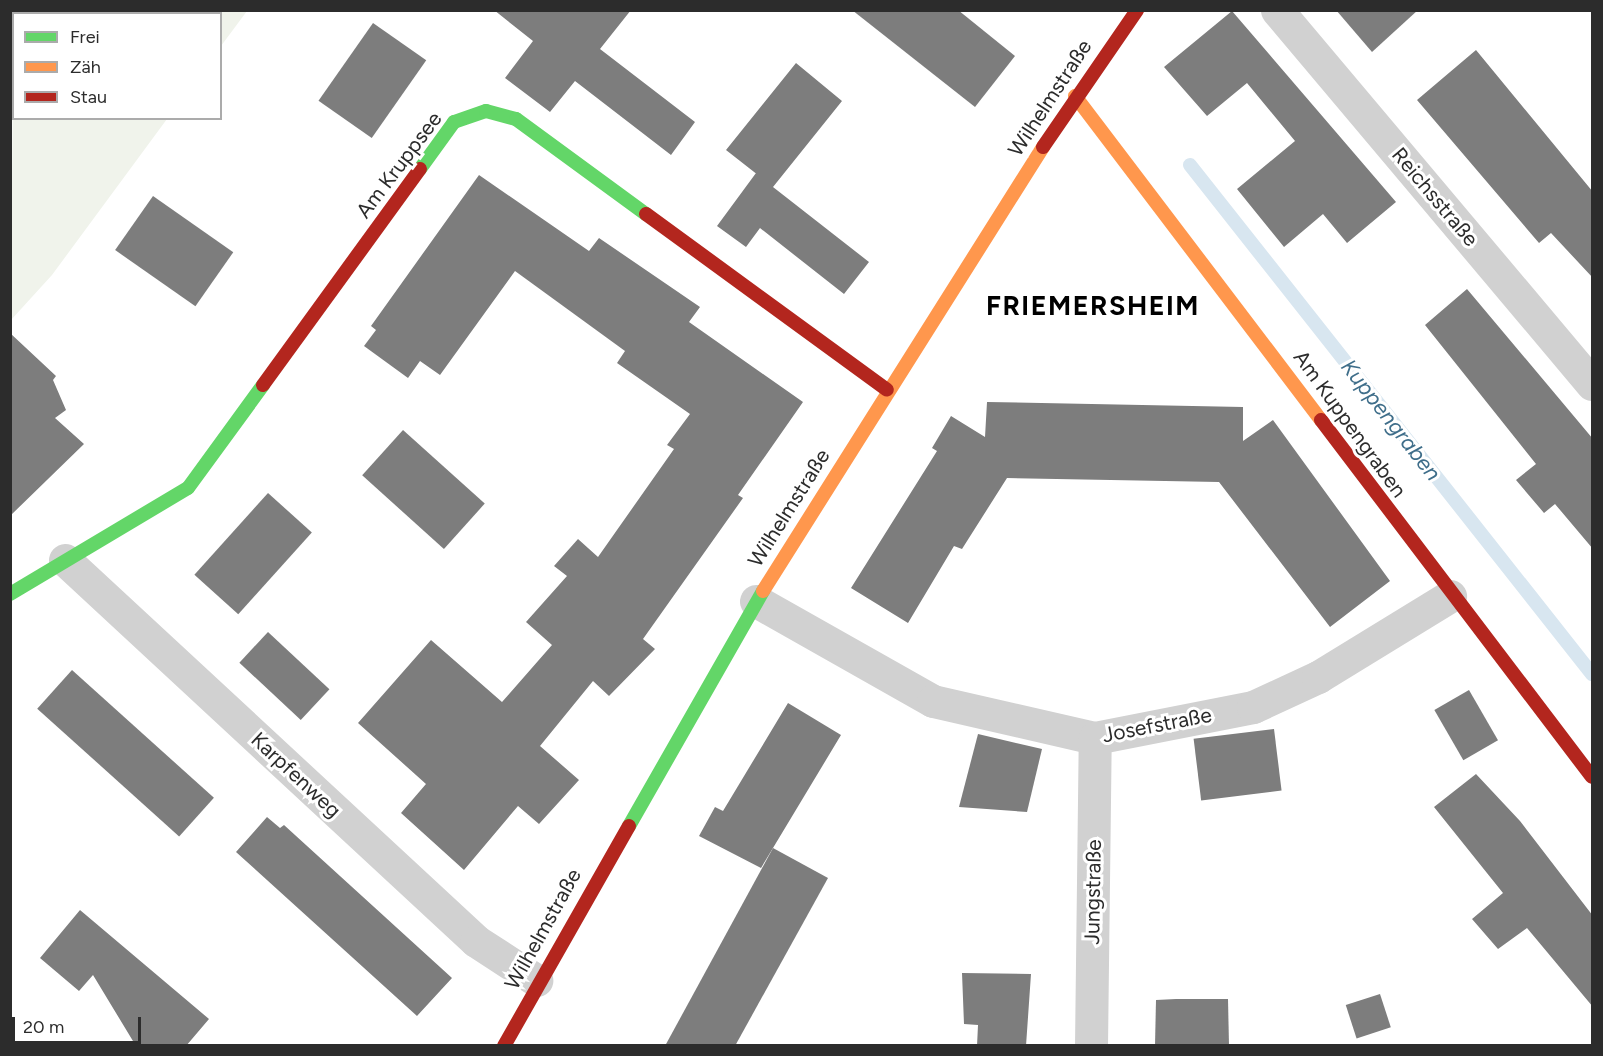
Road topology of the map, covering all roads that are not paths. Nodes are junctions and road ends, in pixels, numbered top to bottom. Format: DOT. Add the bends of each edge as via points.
graph roads {
  1 [pos="1137,10"];
  2 [pos="1277,10"];
  3 [pos="1075,96"];
  4 [pos="1593,384"];
  5 [pos="887,390"];
  6 [pos="65,560"];
  7 [pos="10,594"];
  8 [pos="1450,596"];
  9 [pos="756,601"];
  10 [pos="1095,738"];
  11 [pos="1593,777"];
  12 [pos="536,980"];
  13 [pos="504,1046"];
  14 [pos="1091,1046"];
  1 -- 3 [label="street, Wilhelmstraße"];
  2 -- 4 [label="street, Reichsstraße"];
  3 -- 5 [label="street, Wilhelmstraße"];
  3 -- 8 [label="street, Am Kuppengraben"];
  5 -- 6 [label="street, Am Kruppsee" via="516,119 486,111 454,122 188,488"];
  5 -- 9 [label="street, Wilhelmstraße"];
  6 -- 7 [label="street, Am Kruppsee"];
  6 -- 12 [label="street, Karpfenweg" via="476,941"];
  8 -- 10 [label="street, Josefstraße" via="1318,677 1253,707"];
  8 -- 11 [label="street, Am Kuppengraben"];
  9 -- 10 [label="street, Josefstraße" via="933,701"];
  9 -- 12 [label="street, Wilhelmstraße"];
  10 -- 14 [label="street, Jungstraße"];
  12 -- 13 [label="street, Wilhelmstraße"];
}
